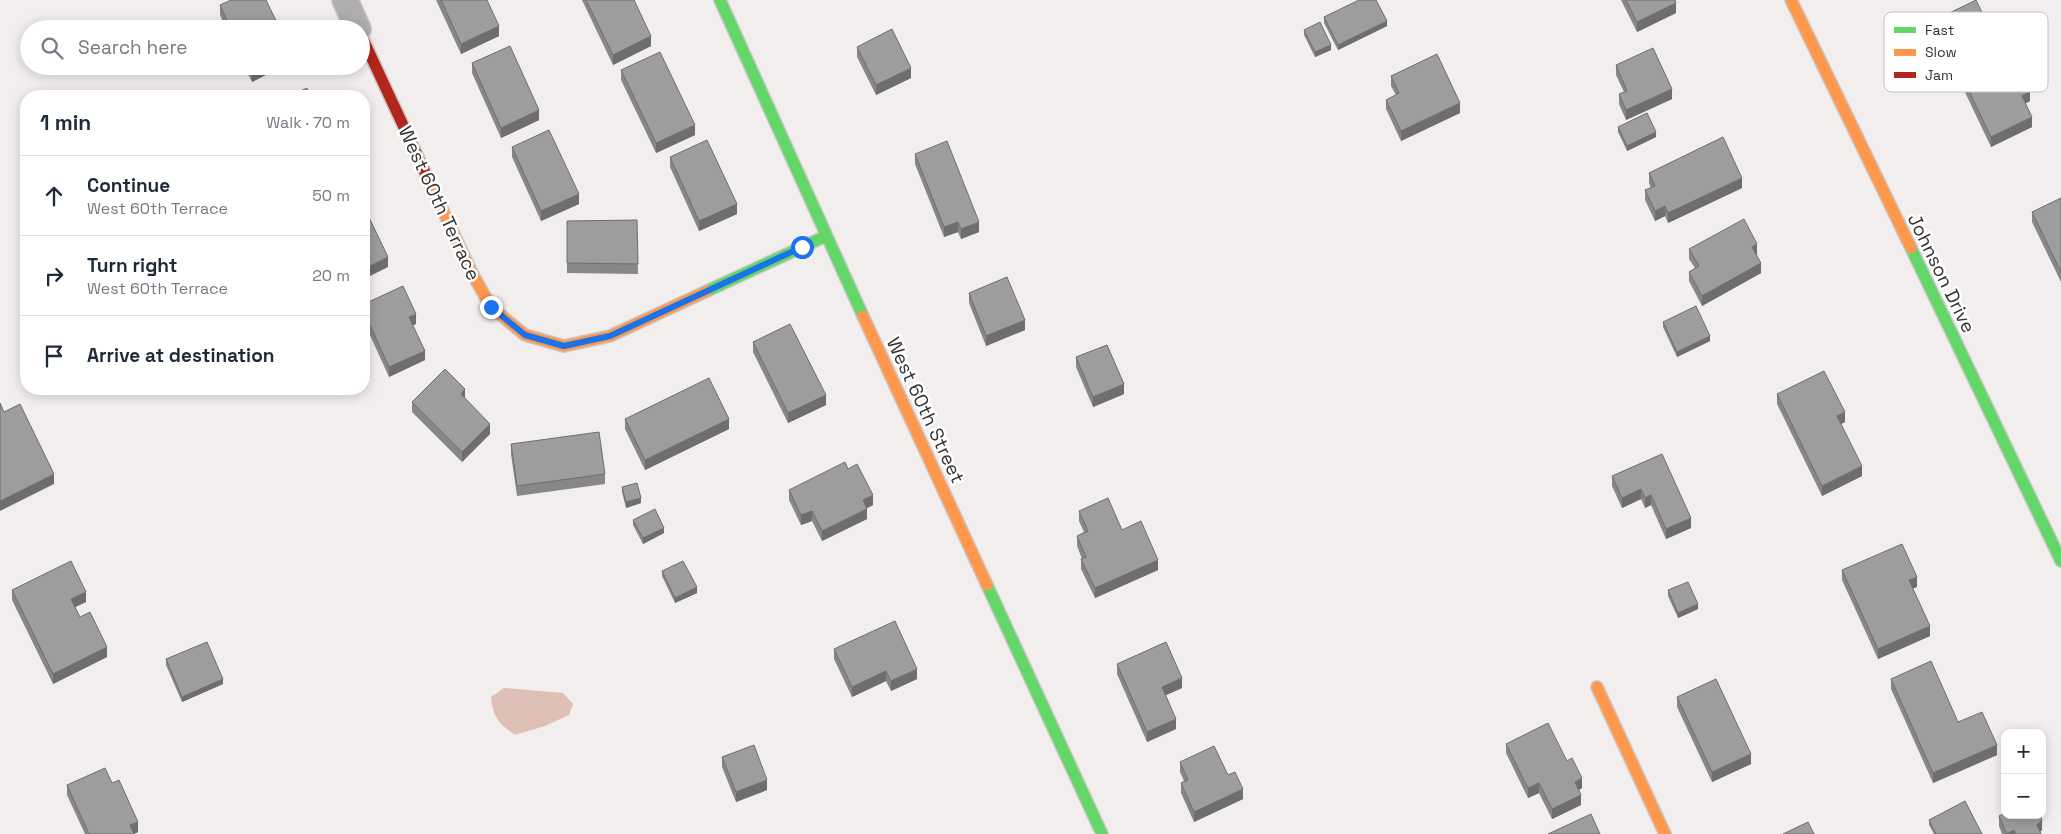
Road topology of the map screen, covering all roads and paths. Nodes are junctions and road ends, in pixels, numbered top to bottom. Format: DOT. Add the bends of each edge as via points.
graph roads {
  1 [pos="345,0"];
  2 [pos="720,0"];
  3 [pos="1791,0"];
  4 [pos="354,20"];
  5 [pos="370,54"];
  6 [pos="826,236"];
  7 [pos="2061,561"];
  8 [pos="1597,687"];
  9 [pos="1102,834"];
  10 [pos="1665,834"];
  1 -- 4 [label="street"];
  2 -- 6 [label="street, West 60th Street"];
  3 -- 7 [label="street, Johnson Drive"];
  5 -- 6 [label="street, West 60th Terrace" via="472,273 491,307 525,335 564,346 610,336"];
  6 -- 9 [label="street, West 60th Street"];
  8 -- 10 [label="street"];
}
